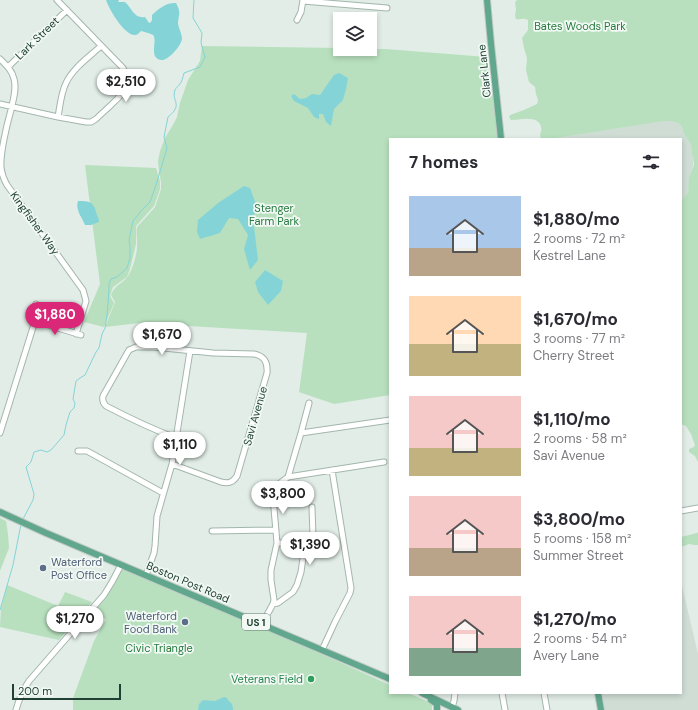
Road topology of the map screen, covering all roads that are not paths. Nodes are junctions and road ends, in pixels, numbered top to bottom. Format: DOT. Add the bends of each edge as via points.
graph roads {
  1 [pos="57,0"];
  2 [pos="303,0"];
  3 [pos="487,0"];
  4 [pos="387,8"];
  5 [pos="66,10"];
  6 [pos="297,20"];
  7 [pos="101,46"];
  8 [pos="0,59"];
  9 [pos="8,67"];
  10 [pos="0,104"];
  11 [pos="12,107"];
  12 [pos="58,117"];
  13 [pos="502,138"];
  14 [pos="36,304"];
  15 [pos="35,321"];
  16 [pos="190,350"];
  17 [pos="309,403"];
  18 [pos="389,420"];
  19 [pos="1,425"];
  20 [pos="301,432"];
  21 [pos="0,433"];
  22 [pos="176,438"];
  23 [pos="78,451"];
  24 [pos="384,462"];
  25 [pos="172,464"];
  26 [pos="332,470"];
  27 [pos="288,477"];
  28 [pos="163,493"];
  29 [pos="312,507"];
  30 [pos="698,508"];
  31 [pos="682,511"];
  32 [pos="0,512"];
  33 [pos="276,530"];
  34 [pos="212,531"];
  35 [pos="277,543"];
  36 [pos="308,544"];
  37 [pos="121,565"];
  38 [pos="146,575"];
  39 [pos="273,604"];
  40 [pos="262,624"];
  41 [pos="322,650"];
  42 [pos="389,679"];
  43 [pos="424,694"];
  44 [pos="425,694"];
  45 [pos="455,694"];
  46 [pos="502,694"];
  47 [pos="544,694"];
  48 [pos="598,694"];
  49 [pos="452,707"];
  50 [pos="16,710"];
  51 [pos="437,710"];
  52 [pos="458,710"];
  53 [pos="505,710"];
  54 [pos="547,710"];
  55 [pos="601,710"];
  1 -- 5 [label="street"];
  2 -- 4 [label="street"];
  2 -- 6 [label="street"];
  3 -- 13 [label="main road, Clark Lane"];
  5 -- 7 [label="street"];
  5 -- 9 [label="street, Lark Street"];
  7 -- 12 [label="street" via="70,75 63,91"];
  7 -- 12 [label="street" via="123,68 126,75 127,82 122,95 91,122"];
  8 -- 9 [label="street"];
  9 -- 11 [label="street, Kingfisher Way" via="15,81"];
  10 -- 11 [label="street"];
  11 -- 12 [label="street"];
  11 -- 15 [label="street, Kingfisher Way" via="1,156 3,176 83,290 86,301 78,334"];
  14 -- 15 [label="street" via="38,312"];
  15 -- 19 [label="street"];
  16 -- 22 [label="street"];
  16 -- 22 [label="street" via="133,348 114,376 102,401 128,418"];
  16 -- 25 [label="street, Savi Avenue" via="260,355 268,368 235,480 231,483 222,482"];
  17 -- 20 [label="street"];
  18 -- 20 [label="street"];
  19 -- 21 [label="street"];
  20 -- 27 [label="street"];
  22 -- 25 [label="street"];
  23 -- 28 [label="street" via="87,451"];
  24 -- 26 [label="street"];
  25 -- 28 [label="street"];
  26 -- 27 [label="street"];
  26 -- 41 [label="street" via="350,593"];
  27 -- 33 [label="street" via="276,488 273,497"];
  28 -- 38 [label="street" via="156,516 154,553"];
  29 -- 36 [label="street" via="313,537"];
  30 -- 31 [label="street"];
  32 -- 37 [label="main road, Boston Post Road / US 1"];
  33 -- 34 [label="street"];
  33 -- 35 [label="street"];
  35 -- 36 [label="street"];
  35 -- 39 [label="street" via="270,580"];
  36 -- 39 [label="street" via="296,588 278,603"];
  37 -- 38 [label="main road, Boston Post Road / US 1"];
  37 -- 50 [label="street" via="104,595 29,681 18,700"];
  38 -- 40 [label="main road, Boston Post Road / US 1"];
  39 -- 40 [label="street"];
  40 -- 41 [label="main road, Boston Post Road / US 1"];
  41 -- 42 [label="main road, Boston Post Road / US 1"];
  43 -- 51 [label="main road" via="435,702"];
  44 -- 49 [label="main road"];
  45 -- 49 [label="street"];
  46 -- 53 [label="street"];
  47 -- 54 [label="street"];
  48 -- 55 [label="main road"];
  49 -- 52 [label="main road"];
}
